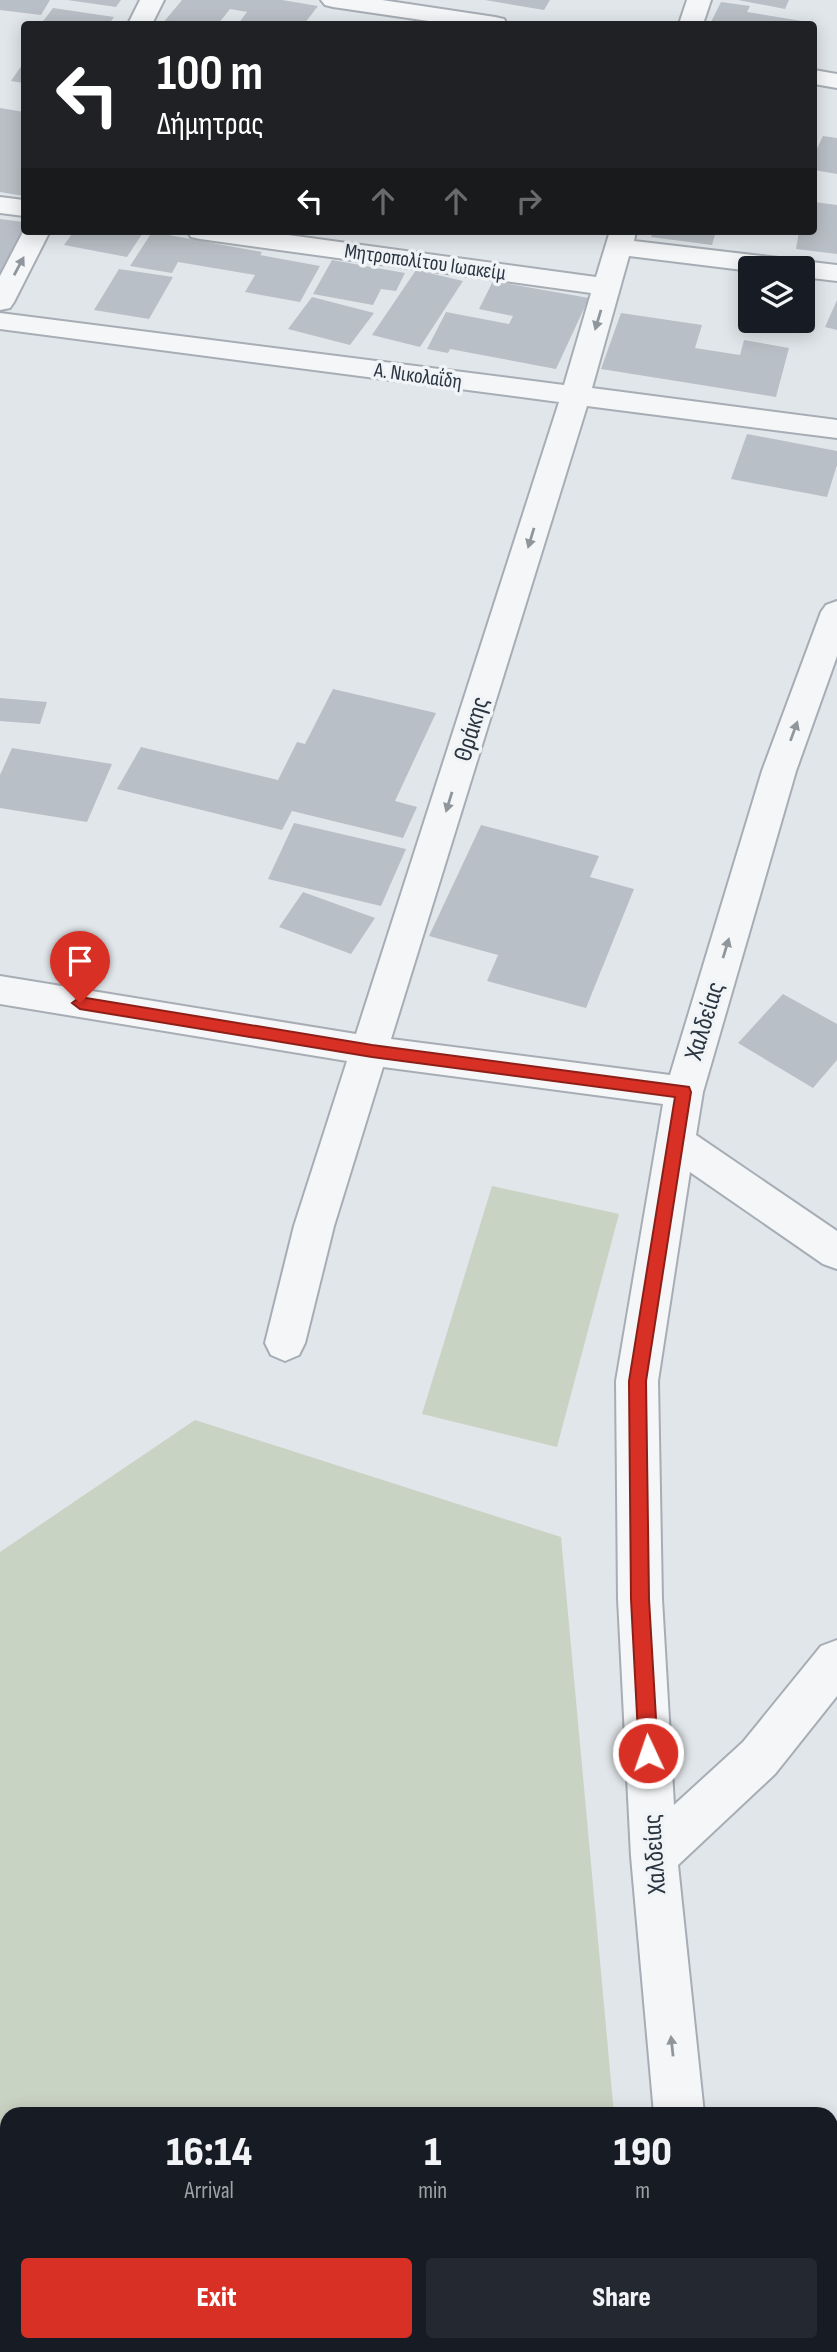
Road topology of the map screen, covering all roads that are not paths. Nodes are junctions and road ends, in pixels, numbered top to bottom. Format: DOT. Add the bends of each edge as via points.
graph roads {
  1 [pos="152,0"];
  2 [pos="333,0"];
  3 [pos="699,0"];
  4 [pos="142,21"];
  5 [pos="475,21"];
  6 [pos="692,21"];
  7 [pos="817,78"];
  8 [pos="837,81"];
  9 [pos="0,205"];
  10 [pos="21,208"];
  11 [pos="35,235"];
  12 [pos="229,235"];
  13 [pos="621,239"];
  14 [pos="738,258"];
  15 [pos="815,270"];
  16 [pos="837,273"];
  17 [pos="608,287"];
  18 [pos="0,302"];
  19 [pos="0,321"];
  20 [pos="575,397"];
  21 [pos="837,429"];
  22 [pos="837,612"];
  23 [pos="0,990"];
  24 [pos="372,1051"];
  25 [pos="684,1092"];
  26 [pos="676,1142"];
  27 [pos="837,1252"];
  28 [pos="285,1343"];
  29 [pos="837,1661"];
  30 [pos="654,1856"];
  31 [pos="678,2107"];
  1 -- 4 [label="street"];
  2 -- 5 [label="street"];
  3 -- 6 [label="street"];
  7 -- 8 [label="street"];
  9 -- 10 [label="street"];
  18 -- 11 [label="street, one-way"];
  12 -- 17 [label="street, Μητροπολίτου Ιωακείμ"];
  13 -- 14 [label="street"];
  13 -- 17 [label="street, Θράκης"];
  15 -- 16 [label="street"];
  17 -- 20 [label="street, Θράκης, one-way"];
  19 -- 20 [label="street, Α. Νικολαΐδη"];
  20 -- 21 [label="street, Α. Νικολαΐδη"];
  20 -- 24 [label="street, Θράκης, one-way"];
  25 -- 22 [label="street, Χαλδείας, one-way" via="779,771"];
  23 -- 24 [label="street"];
  24 -- 25 [label="street"];
  24 -- 28 [label="street, Θράκης" via="314,1226"];
  25 -- 26 [label="street, Χαλδείας"];
  26 -- 27 [label="street"];
  26 -- 30 [label="street, Χαλδείας" via="637,1381 640,1599"];
  29 -- 30 [label="street" via="759,1758"];
  31 -- 30 [label="street, Χαλδείας, one-way"];
}
